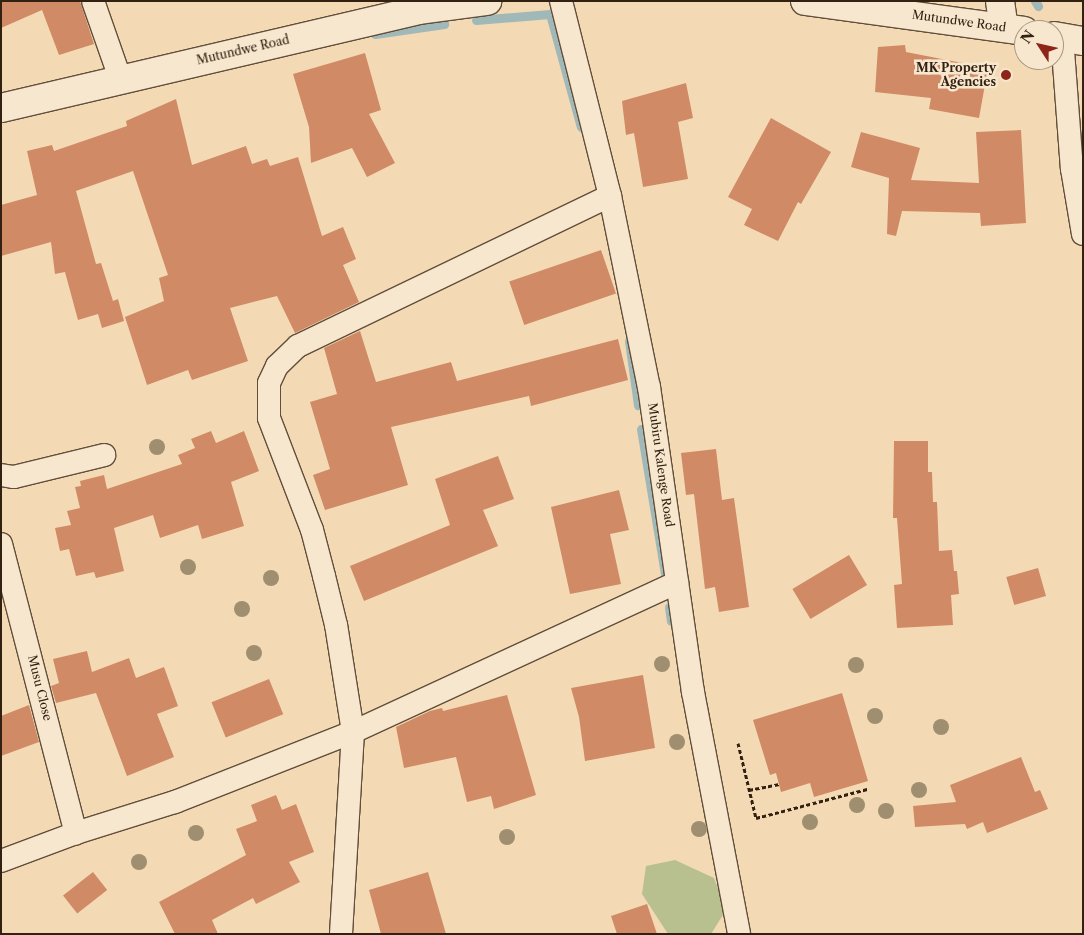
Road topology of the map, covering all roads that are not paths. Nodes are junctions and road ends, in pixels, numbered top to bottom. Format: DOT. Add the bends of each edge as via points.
graph roads {
  1 [pos="93,1"];
  2 [pos="487,1"];
  3 [pos="560,1"];
  4 [pos="805,1"];
  5 [pos="418,6"];
  6 [pos="1009,20"];
  7 [pos="1066,38"];
  8 [pos="120,78"];
  9 [pos="1,108"];
  10 [pos="610,196"];
  11 [pos="1083,234"];
  12 [pos="104,455"];
  13 [pos="1,475"];
  14 [pos="1,544"];
  15 [pos="677,582"];
  16 [pos="353,732"];
  17 [pos="76,833"];
  18 [pos="1,861"];
  19 [pos="341,934"];
  20 [pos="739,934"];
  1 -- 8 [label="street"];
  2 -- 5 [label="main road, Mutundwe Road"];
  3 -- 10 [label="street, Mubiru Kalenge Road"];
  4 -- 6 [label="main road, Mutundwe Road"];
  5 -- 8 [label="main road, Mutundwe Road"];
  7 -- 11 [label="street" via="1072,170"];
  8 -- 9 [label="main road, Mutundwe Road"];
  10 -- 15 [label="street, Mubiru Kalenge Road" via="650,396"];
  10 -- 16 [label="street" via="298,346 277,366 269,383 270,418 312,530 336,625"];
  12 -- 13 [label="street" via="14,477"];
  14 -- 17 [label="street, Musu Close"];
  15 -- 16 [label="street"];
  15 -- 20 [label="street, Mubiru Kalenge Road" via="693,692"];
  16 -- 17 [label="street" via="175,802"];
  16 -- 19 [label="street"];
  17 -- 18 [label="street"];
}
